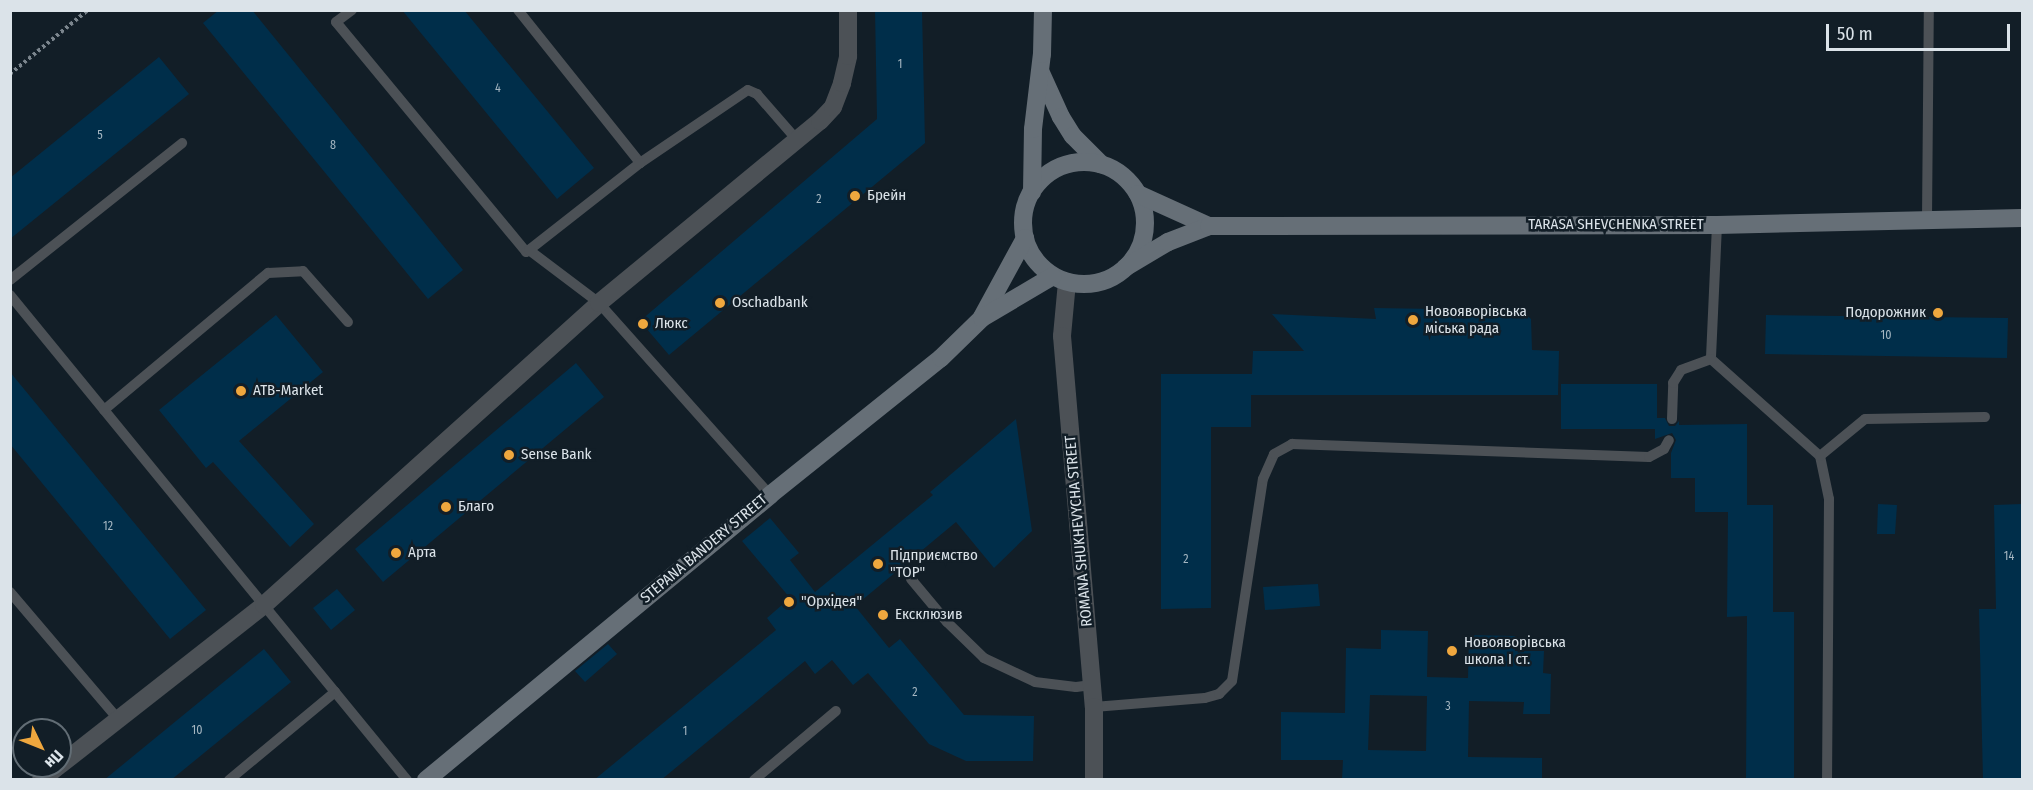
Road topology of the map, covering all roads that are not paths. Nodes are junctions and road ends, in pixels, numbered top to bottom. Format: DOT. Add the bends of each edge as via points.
graph roads {
  1 [pos="351,10"];
  2 [pos="518,10"];
  3 [pos="848,10"];
  4 [pos="1043,10"];
  5 [pos="1929,10"];
  6 [pos="1041,71"];
  7 [pos="797,140"];
  8 [pos="182,143"];
  9 [pos="640,163"];
  10 [pos="1101,164"];
  11 [pos="1032,192"];
  12 [pos="1138,194"];
  13 [pos="2022,218"];
  14 [pos="1927,219"];
  15 [pos="1717,225"];
  16 [pos="1209,226"];
  17 [pos="1025,238"];
  18 [pos="529,250"];
  19 [pos="1126,267"];
  20 [pos="1060,279"];
  21 [pos="10,280"];
  22 [pos="10,295"];
  23 [pos="599,303"];
  24 [pos="981,318"];
  25 [pos="348,322"];
  26 [pos="1711,359"];
  27 [pos="104,410"];
  28 [pos="1985,417"];
  29 [pos="1671,419"];
  30 [pos="1669,440"];
  31 [pos="1820,456"];
  32 [pos="770,495"];
  33 [pos="910,579"];
  34 [pos="10,592"];
  35 [pos="264,605"];
  36 [pos="1092,685"];
  37 [pos="335,692"];
  38 [pos="1094,707"];
  39 [pos="836,711"];
  40 [pos="118,719"];
  41 [pos="72,755"];
  42 [pos="229,780"];
  43 [pos="407,780"];
  44 [pos="426,780"];
  45 [pos="754,780"];
  46 [pos="1094,780"];
  47 [pos="1827,780"];
  1 -- 18 [label="lane" via="336,22 526,252"];
  2 -- 9 [label="lane"];
  3 -- 7 [label="street" via="848,56 833,106"];
  4 -- 6 [label="street"];
  5 -- 14 [label="lane"];
  6 -- 10 [label="street" via="1073,136"];
  6 -- 11 [label="street" via="1033,129"];
  7 -- 9 [label="lane" via="757,94 748,90"];
  7 -- 23 [label="street"];
  8 -- 21 [label="lane"];
  9 -- 18 [label="lane"];
  10 -- 11 [label="street" via="1070,164 1055,170"];
  10 -- 12 [label="street" via="1116,171"];
  11 -- 17 [label="street" via="1024,214"];
  12 -- 16 [label="street, TARASA SHEVCHENKA STREET"];
  12 -- 19 [label="street" via="1146,224 1143,240"];
  13 -- 14 [label="street, TARASA SHEVCHENKA STREET"];
  14 -- 15 [label="street, TARASA SHEVCHENKA STREET"];
  15 -- 16 [label="street, TARASA SHEVCHENKA STREET"];
  15 -- 26 [label="lane"];
  16 -- 19 [label="street, TARASA SHEVCHENKA STREET" via="1168,242"];
  17 -- 20 [label="street" via="1040,266"];
  17 -- 24 [label="street, STEPANA BANDERY STREET"];
  18 -- 23 [label="lane"];
  19 -- 20 [label="street" via="1099,282 1083,284"];
  20 -- 24 [label="street, STEPANA BANDERY STREET"];
  20 -- 36 [label="street, ROMANA SHUKHEVYCHA STREET"];
  22 -- 27 [label="lane"];
  23 -- 32 [label="lane"];
  23 -- 35 [label="street"];
  24 -- 32 [label="street, STEPANA BANDERY STREET" via="941,358"];
  25 -- 27 [label="lane" via="303,271 268,273"];
  26 -- 29 [label="lane" via="1681,370 1673,383"];
  26 -- 31 [label="lane"];
  27 -- 35 [label="lane"];
  28 -- 31 [label="lane" via="1864,419"];
  30 -- 38 [label="lane" via="1664,449 1649,457 1292,444 1274,454 1263,479 1232,681 1219,694 1205,698"];
  31 -- 47 [label="lane" via="1829,499"];
  32 -- 44 [label="street, STEPANA BANDERY STREET"];
  33 -- 36 [label="lane" via="984,658 1035,682"];
  34 -- 40 [label="lane"];
  35 -- 37 [label="lane"];
  35 -- 40 [label="street"];
  36 -- 38 [label="street, ROMANA SHUKHEVYCHA STREET"];
  37 -- 42 [label="lane"];
  37 -- 43 [label="lane"];
  38 -- 46 [label="street, ROMANA SHUKHEVYCHA STREET"];
  39 -- 45 [label="lane"];
  40 -- 41 [label="street"];
}
